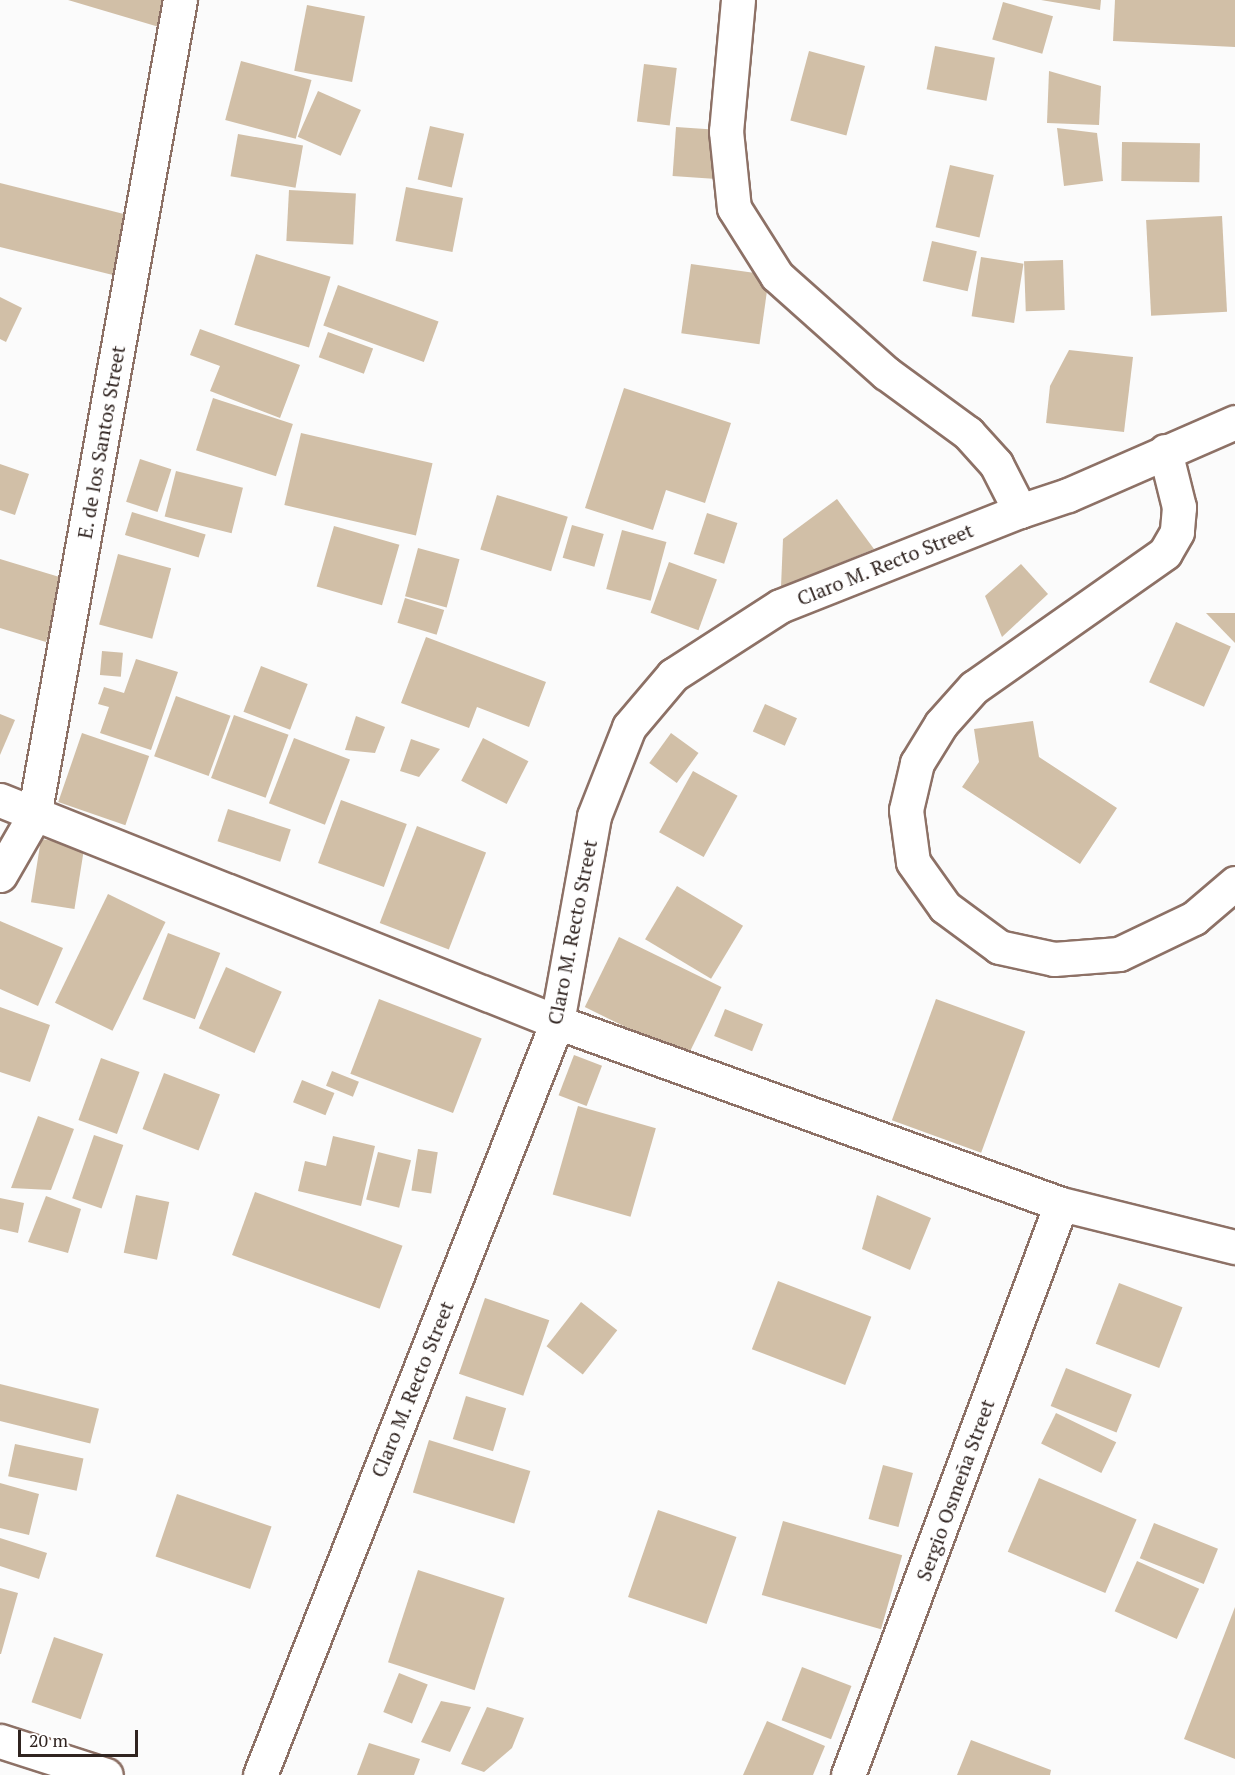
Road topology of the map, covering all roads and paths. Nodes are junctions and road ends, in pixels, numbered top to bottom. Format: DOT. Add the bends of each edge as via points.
graph roads {
  1 [pos="180,0"];
  2 [pos="738,0"];
  3 [pos="1235,422"];
  4 [pos="1166,451"];
  5 [pos="1020,511"];
  6 [pos="0,800"];
  7 [pos="34,816"];
  8 [pos="0,875"];
  9 [pos="1235,883"];
  10 [pos="557,1022"];
  11 [pos="1061,1204"];
  12 [pos="1235,1247"];
  13 [pos="0,1741"];
  14 [pos="106,1775"];
  15 [pos="260,1775"];
  16 [pos="848,1775"];
  1 -- 7 [label="street, E. de los Santos Street"];
  2 -- 5 [label="street" via="726,131 734,208 777,276 886,373 968,433 996,464"];
  3 -- 4 [label="street, Claro M. Recto Street"];
  4 -- 5 [label="street, Claro M. Recto Street" via="1068,495"];
  4 -- 9 [label="street" via="1179,507 1177,532 1165,553 974,687 941,724 917,763 906,810 913,862 945,907 999,947 1054,958 1119,954 1194,918"];
  5 -- 10 [label="street, Claro M. Recto Street" via="780,606 673,675 629,727 594,816"];
  6 -- 7 [label="street"];
  7 -- 8 [label="street, E. de los Santos Street"];
  7 -- 10 [label="street"];
  10 -- 11 [label="street"];
  10 -- 15 [label="street, Claro M. Recto Street"];
  11 -- 12 [label="street"];
  11 -- 16 [label="street, Sergio Osmeña Street"];
  13 -- 14 [label="street"];
}
